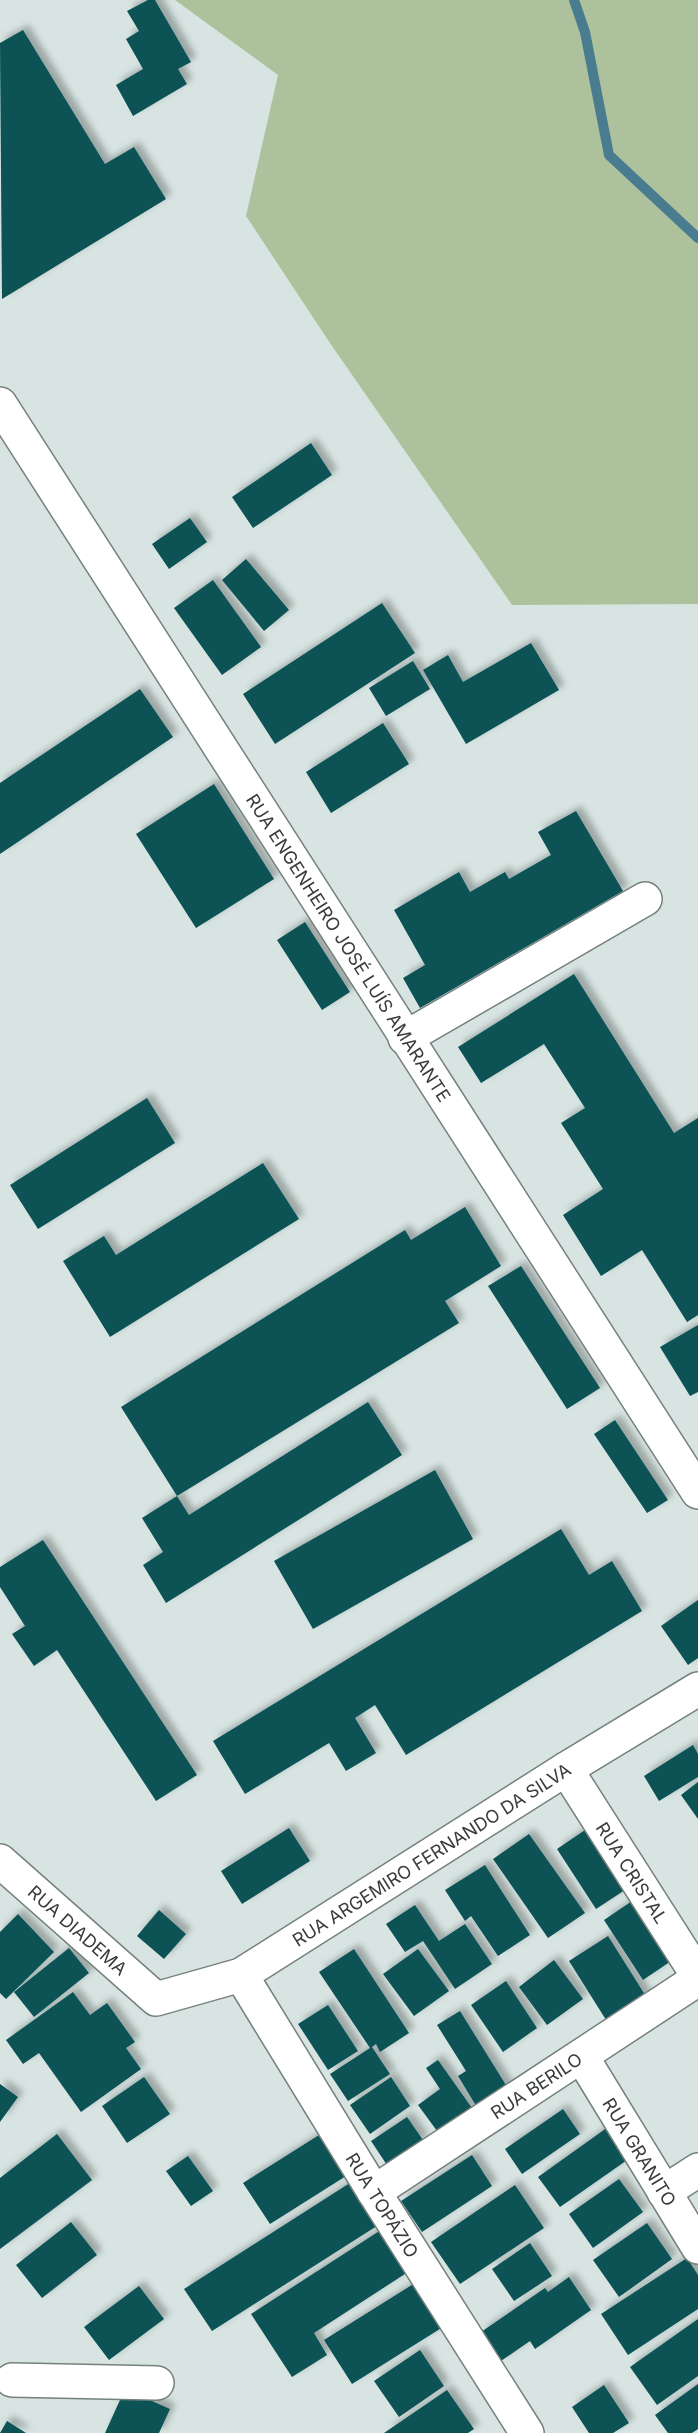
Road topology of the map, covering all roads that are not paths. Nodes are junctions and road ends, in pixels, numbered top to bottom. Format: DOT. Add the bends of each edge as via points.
graph roads {
  1 [pos="0,404"];
  2 [pos="645,899"];
  3 [pos="405,1038"];
  4 [pos="698,1492"];
  5 [pos="698,1689"];
  6 [pos="566,1769"];
  7 [pos="0,1861"];
  8 [pos="241,1975"];
  9 [pos="698,1977"];
  10 [pos="156,1999"];
  11 [pos="582,2056"];
  12 [pos="698,2170"];
  13 [pos="374,2192"];
  14 [pos="664,2192"];
  15 [pos="698,2247"];
  16 [pos="4,2378"];
  17 [pos="158,2383"];
  18 [pos="527,2433"];
  1 -- 3 [label="street, RUA ENGENHEIRO JOSÉ LUÍS AMARANTE"];
  2 -- 3 [label="street"];
  3 -- 4 [label="street, RUA ENGENHEIRO JOSÉ LUÍS AMARANTE"];
  5 -- 6 [label="street, RUA ARGEMIRO FERNANDO DA SILVA"];
  6 -- 8 [label="street, RUA ARGEMIRO FERNANDO DA SILVA"];
  6 -- 9 [label="street, RUA CRISTAL"];
  7 -- 10 [label="street, RUA DIADEMA"];
  8 -- 10 [label="street, RUA ARGEMIRO FERNANDO DA SILVA"];
  8 -- 13 [label="street, RUA TOPÁZIO"];
  9 -- 11 [label="street, RUA BERILO"];
  11 -- 13 [label="street, RUA BERILO"];
  11 -- 14 [label="street, RUA GRANITO"];
  12 -- 14 [label="street"];
  13 -- 18 [label="street, RUA TOPÁZIO"];
  14 -- 15 [label="street, RUA GRANITO"];
  16 -- 17 [label="street"];
}
